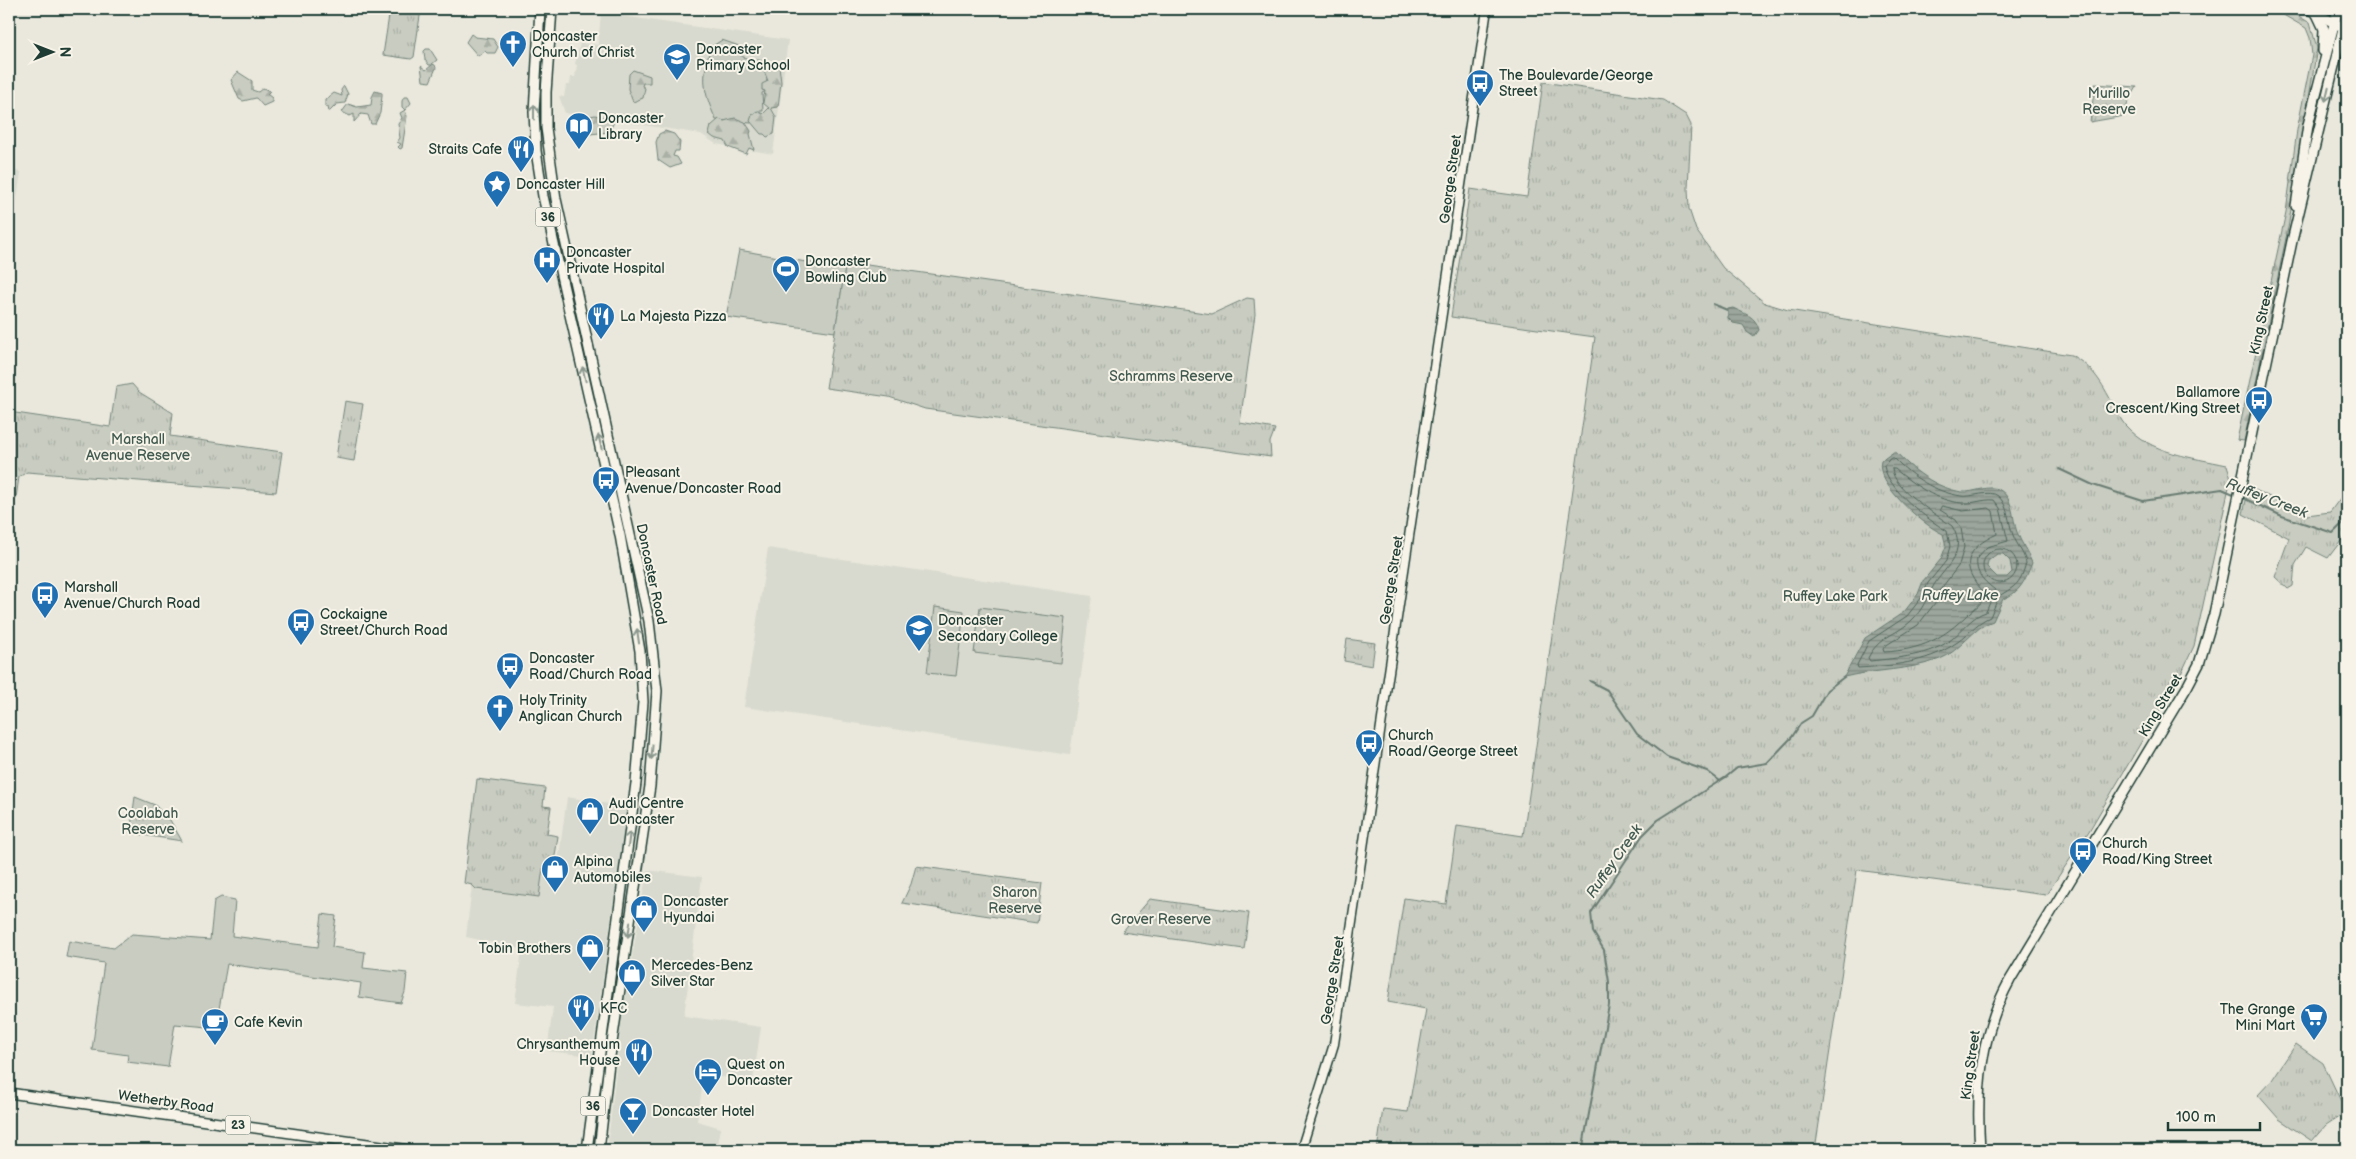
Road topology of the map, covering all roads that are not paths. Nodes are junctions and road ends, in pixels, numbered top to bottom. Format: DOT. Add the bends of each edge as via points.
graph roads {
  1 [pos="540,9"];
  2 [pos="552,9"];
  3 [pos="1487,9"];
  4 [pos="2339,9"];
  5 [pos="2313,11"];
  6 [pos="2347,12"];
  7 [pos="2335,23"];
  8 [pos="2345,28"];
  9 [pos="2347,41"];
  10 [pos="2338,47"];
  11 [pos="2321,76"];
  12 [pos="2292,241"];
  13 [pos="572,269"];
  14 [pos="561,270"];
  15 [pos="581,308"];
  16 [pos="570,310"];
  17 [pos="643,702"];
  18 [pos="656,704"];
  19 [pos="626,861"];
  20 [pos="639,862"];
  21 [pos="598,1064"];
  22 [pos="608,1065"];
  23 [pos="9,1092"];
  24 [pos="409,1150"];
  25 [pos="416,1150"];
  26 [pos="587,1150"];
  27 [pos="599,1150"];
  28 [pos="1301,1150"];
  29 [pos="1980,1150"];
  14 -- 1 [label="main road, Doncaster Road / 36, one-way" via="543,196 535,138"];
  2 -- 13 [label="main road, Doncaster Road / 36" via="546,128 556,199"];
  3 -- 28 [label="main road, George Street" via="1334,1044"];
  4 -- 6 [label="main road"];
  4 -- 7 [label="main road, King Street"];
  5 -- 7 [label="main road"];
  5 -- 11 [label="main road" via="2323,23"];
  6 -- 8 [label="main road, King Street"];
  7 -- 8 [label="main road"];
  7 -- 11 [label="main road, King Street"];
  8 -- 10 [label="main road, King Street"];
  9 -- 10 [label="main road"];
  10 -- 12 [label="main road, King Street, one-way"];
  11 -- 12 [label="main road, King Street" via="2307,135"];
  12 -- 29 [label="main road, King Street" via="2210,627 2193,676 2010,980 1994,1012 1980,1071"];
  13 -- 14 [label="main road"];
  13 -- 15 [label="main road, Doncaster Road / 36"];
  14 -- 16 [label="main road, Doncaster Road / 36"];
  15 -- 16 [label="main road"];
  15 -- 18 [label="main road, Doncaster Road / 36" via="649,621"];
  17 -- 16 [label="main road, Doncaster Road / 36, one-way" via="634,605"];
  17 -- 18 [label="main road"];
  19 -- 17 [label="main road, Doncaster Road / 36, one-way"];
  18 -- 20 [label="main road, Doncaster Road / 36, one-way" via="650,786"];
  19 -- 20 [label="main road"];
  19 -- 21 [label="main road, Doncaster Road / 36"];
  20 -- 22 [label="main road, Doncaster Road / 36, one-way"];
  21 -- 22 [label="main road"];
  21 -- 26 [label="main road, Doncaster Road / 36"];
  22 -- 27 [label="main road, Doncaster Road / 36"];
  23 -- 24 [label="main road, Wetherby Road / 23"];
  24 -- 25 [label="main road, Wetherby Road / 23"];
}
